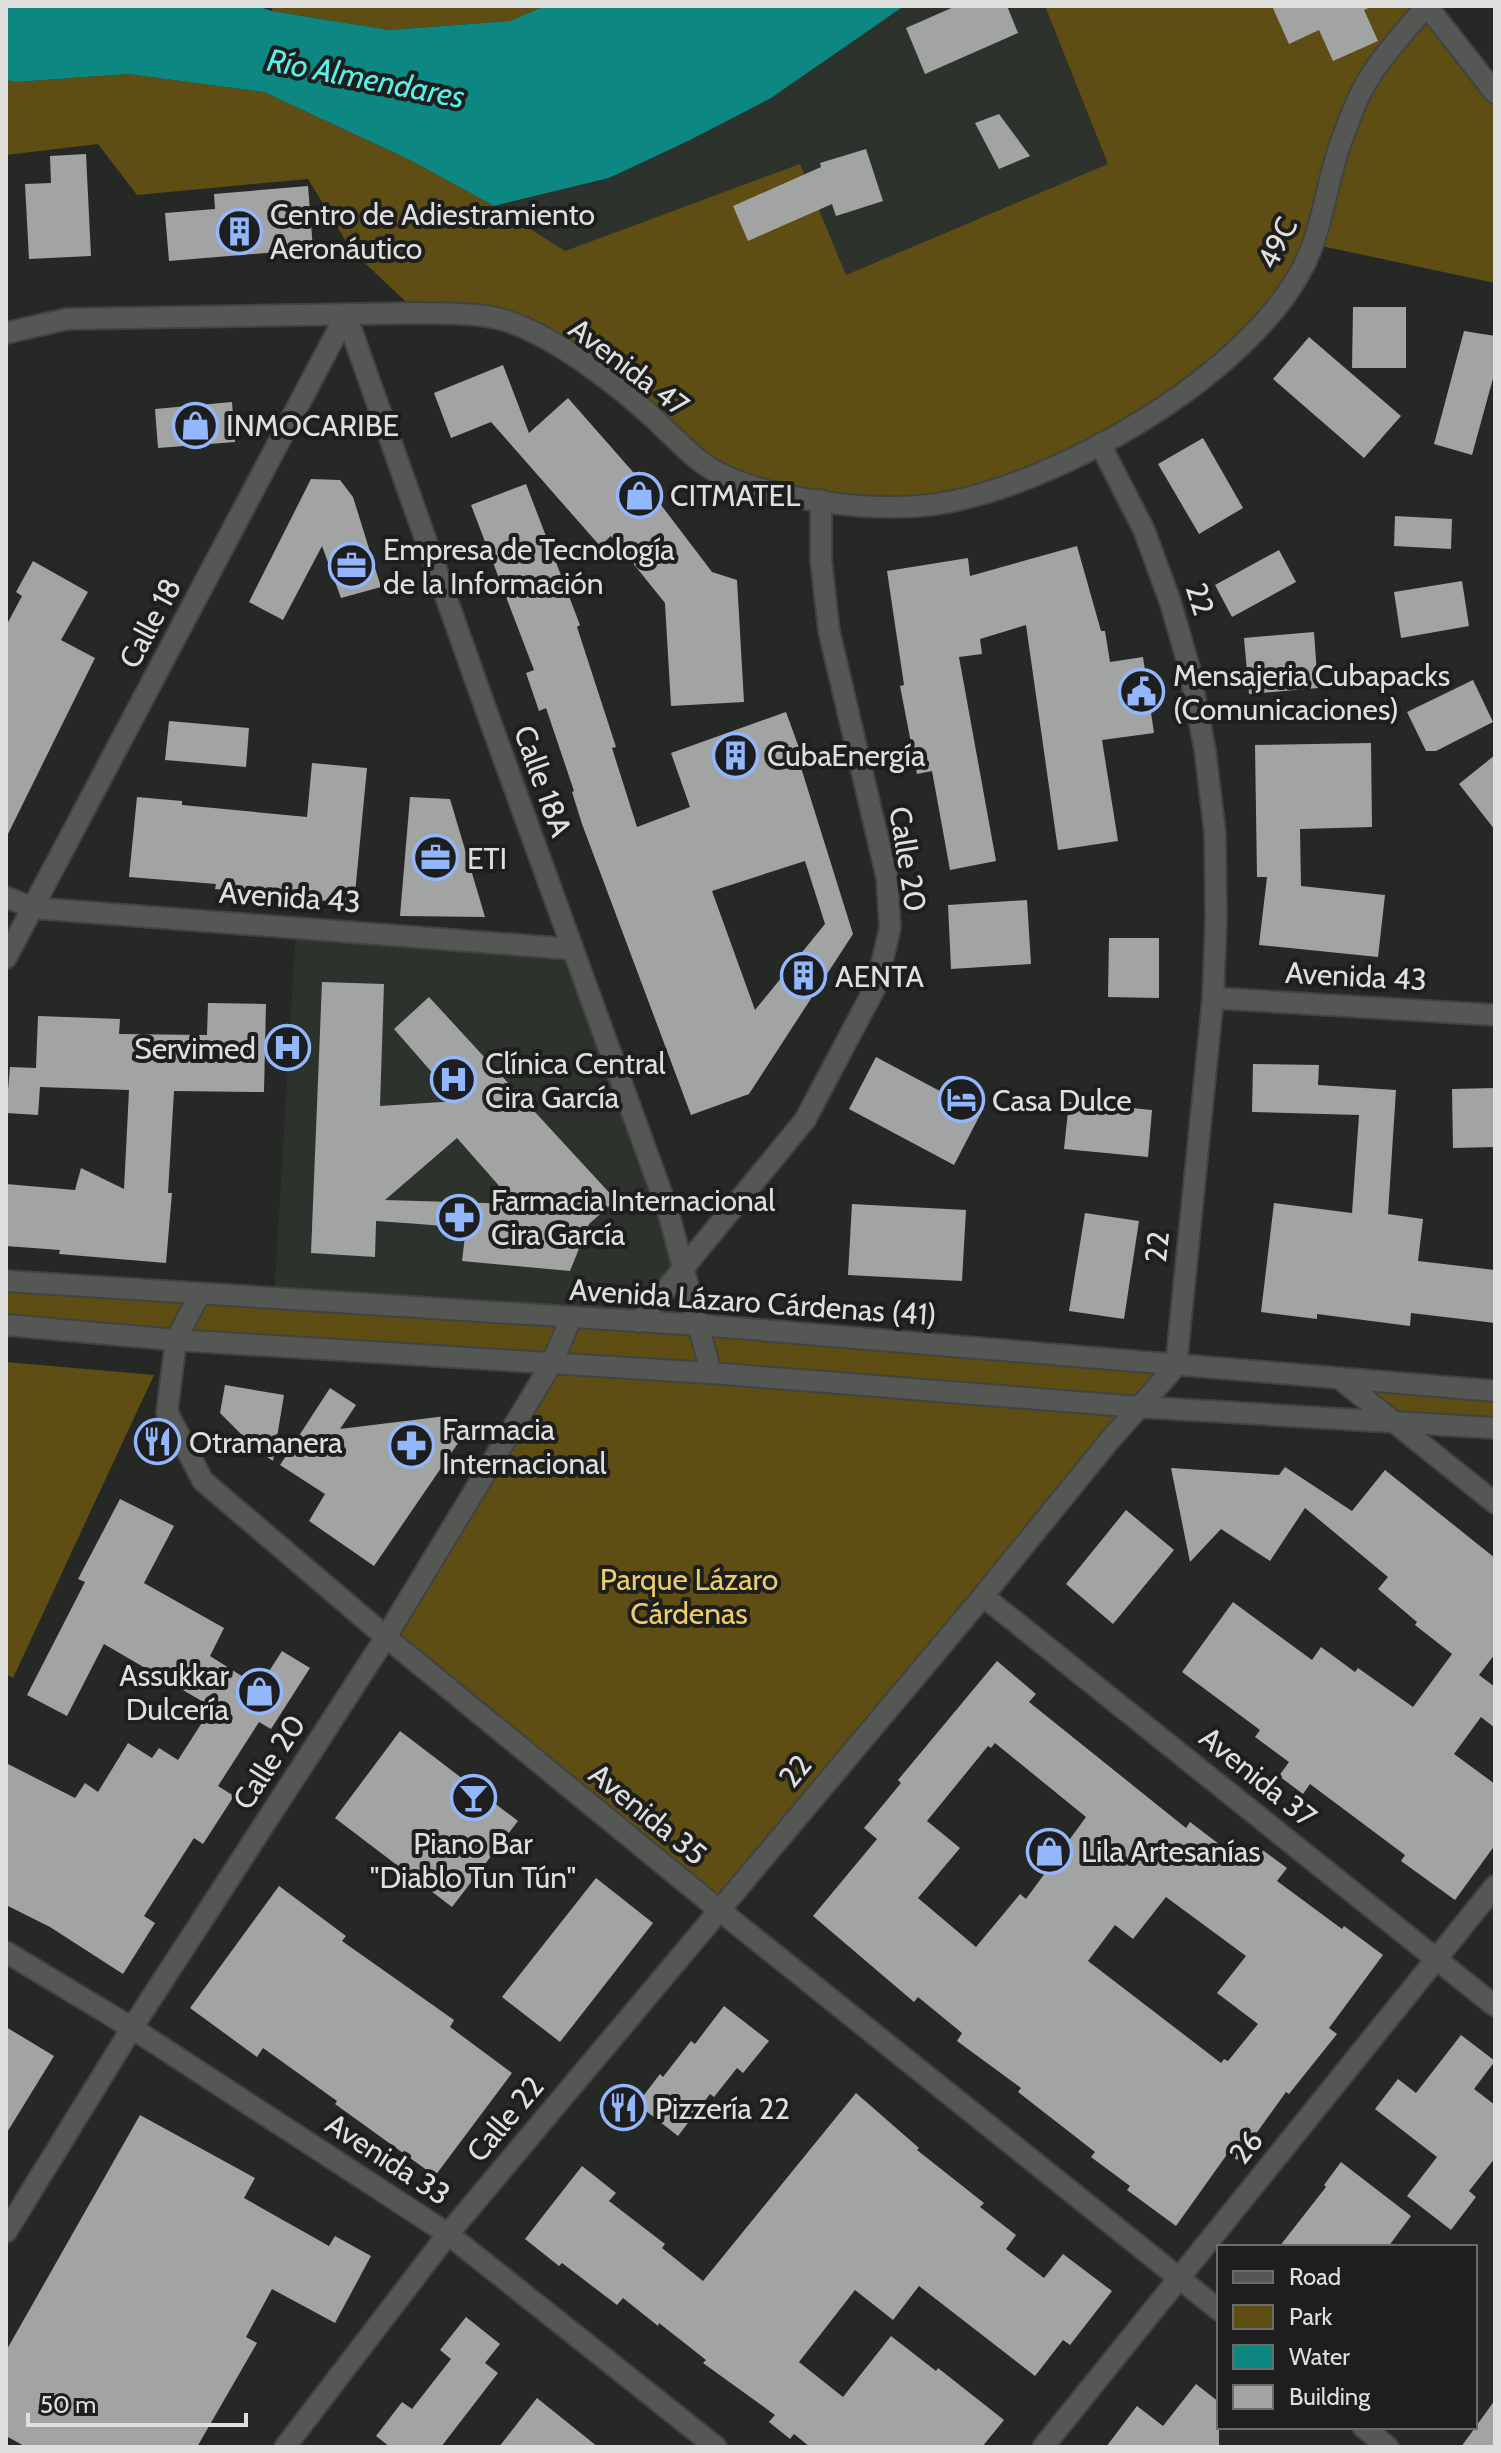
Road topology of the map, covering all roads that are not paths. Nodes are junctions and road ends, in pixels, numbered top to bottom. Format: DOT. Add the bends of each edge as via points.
graph roads {
  1 [pos="1426,6"];
  2 [pos="1495,93"];
  3 [pos="346,315"];
  4 [pos="6,333"];
  5 [pos="1100,444"];
  6 [pos="821,500"];
  7 [pos="6,897"];
  8 [pos="33,908"];
  9 [pos="572,949"];
  10 [pos="6,958"];
  11 [pos="1213,998"];
  12 [pos="1495,1015"];
  13 [pos="685,1268"];
  14 [pos="6,1281"];
  15 [pos="199,1295"];
  16 [pos="571,1318"];
  17 [pos="639,1322"];
  18 [pos="6,1325"];
  19 [pos="700,1325"];
  20 [pos="176,1340"];
  21 [pos="552,1363"];
  22 [pos="1176,1366"];
  23 [pos="711,1373"];
  24 [pos="1339,1378"];
  25 [pos="1495,1391"];
  26 [pos="1139,1407"];
  27 [pos="1396,1422"];
  28 [pos="1495,1428"];
  29 [pos="1495,1503"];
  30 [pos="983,1596"];
  31 [pos="386,1637"];
  32 [pos="1495,1886"];
  33 [pos="718,1909"];
  34 [pos="6,1952"];
  35 [pos="1436,1958"];
  36 [pos="1495,2006"];
  37 [pos="132,2028"];
  38 [pos="6,2232"];
  39 [pos="448,2234"];
  40 [pos="1179,2278"];
  41 [pos="1217,2308"];
  42 [pos="1366,2429"];
  43 [pos="285,2447"];
  44 [pos="716,2447"];
  45 [pos="1043,2447"];
  46 [pos="1388,2447"];
  1 -- 2 [label="street"];
  1 -- 5 [label="street, 49C" via="1367,80 1339,149 1322,220 1304,266 1279,304 1215,370"];
  3 -- 4 [label="street, Avenida 47" via="67,319"];
  3 -- 6 [label="street, Avenida 47" via="454,314 509,322 598,374 719,474"];
  3 -- 8 [label="street, Calle 18"];
  3 -- 9 [label="street, Calle 18A"];
  5 -- 6 [label="street, Avenida 47" via="1029,478 938,504 900,508"];
  5 -- 11 [label="street, 22" via="1144,530 1189,667 1215,833"];
  6 -- 13 [label="street, Calle 20" via="829,631 887,878 890,928 877,984 805,1120"];
  7 -- 8 [label="street, Avenida 43"];
  8 -- 9 [label="street, Avenida 43"];
  8 -- 10 [label="street, Calle 18"];
  9 -- 13 [label="street, Calle 18A"];
  11 -- 12 [label="street, Avenida 43"];
  11 -- 22 [label="street, 22"];
  13 -- 17 [label="street, Calle 20"];
  13 -- 19 [label="street"];
  14 -- 15 [label="street, Avenida Lázaro Cárdenas (41)"];
  15 -- 16 [label="street, Avenida Lázaro Cárdenas (41)"];
  15 -- 20 [label="street, Avenida 35"];
  16 -- 17 [label="street, Avenida Lázaro Cárdenas (41)"];
  16 -- 21 [label="street, Calle 20"];
  17 -- 19 [label="street, Avenida Lázaro Cárdenas (41)"];
  18 -- 20 [label="street"];
  19 -- 22 [label="street, Avenida Lázaro Cárdenas (41)"];
  19 -- 23 [label="street"];
  20 -- 21 [label="street"];
  20 -- 31 [label="street, Avenida 35" via="167,1412 203,1481"];
  21 -- 23 [label="street"];
  21 -- 31 [label="street, Calle 20"];
  22 -- 24 [label="street, Avenida Lázaro Cárdenas (41)"];
  22 -- 26 [label="street, 22"];
  23 -- 26 [label="street"];
  24 -- 25 [label="street, Avenida Lázaro Cárdenas (41)"];
  24 -- 27 [label="street"];
  26 -- 27 [label="street"];
  26 -- 30 [label="street, 22"];
  27 -- 28 [label="street"];
  27 -- 29 [label="street"];
  30 -- 33 [label="street, 22"];
  30 -- 35 [label="street, Avenida 37"];
  31 -- 33 [label="street, Avenida 35"];
  31 -- 37 [label="street, Calle 20"];
  32 -- 35 [label="street, 26"];
  33 -- 39 [label="street, Calle 22"];
  33 -- 40 [label="street, Avenida 35"];
  34 -- 37 [label="street, Avenida 33"];
  35 -- 36 [label="street, Avenida 37"];
  35 -- 40 [label="street, 26"];
  37 -- 38 [label="street, Calle 20"];
  37 -- 39 [label="street, Avenida 33"];
  39 -- 43 [label="street, Calle 22"];
  39 -- 44 [label="street, Avenida 33"];
  40 -- 41 [label="street, Avenida 35"];
  40 -- 45 [label="street, 26"];
  42 -- 46 [label="street"];
}
